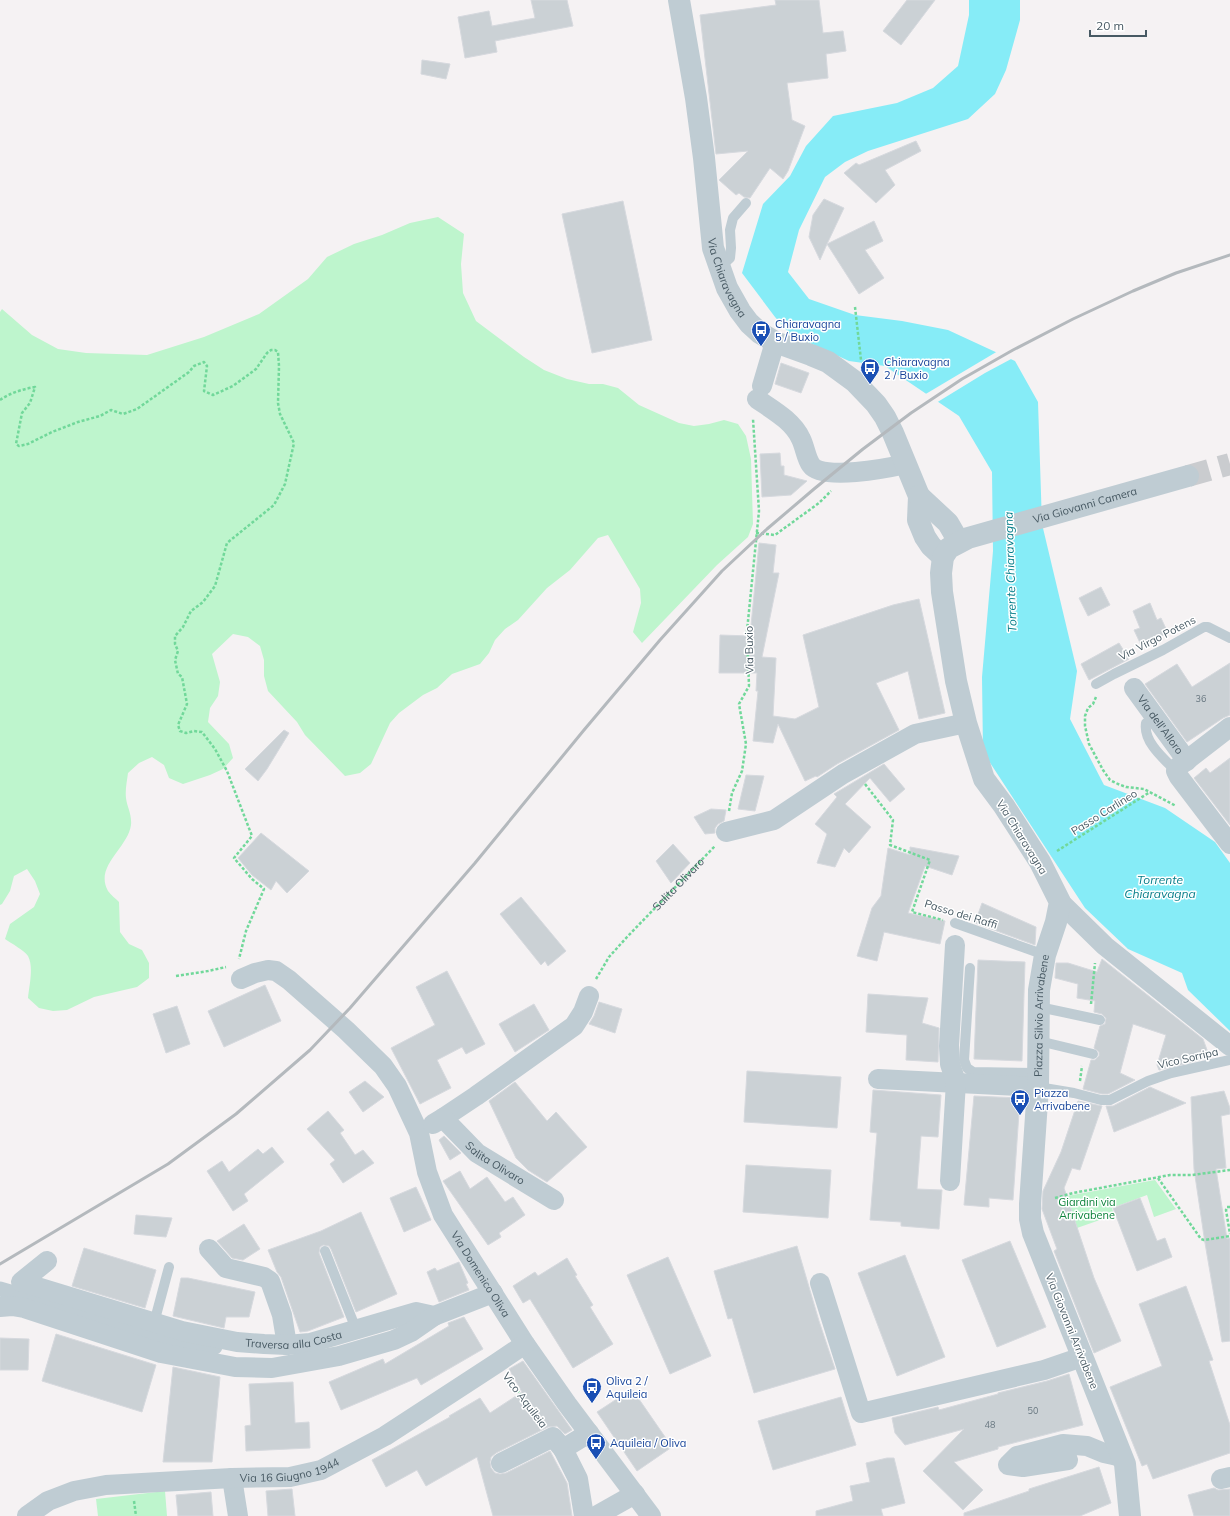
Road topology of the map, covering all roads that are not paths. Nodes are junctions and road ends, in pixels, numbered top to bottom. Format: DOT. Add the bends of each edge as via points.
graph roads {
  1 [pos="679,0"];
  2 [pos="746,203"];
  3 [pos="720,268"];
  4 [pos="775,342"];
  5 [pos="906,464"];
  6 [pos="1188,476"];
  7 [pos="919,496"];
  8 [pos="968,538"];
  9 [pos="943,557"];
  10 [pos="1230,638"];
  11 [pos="1096,684"];
  12 [pos="1134,688"];
  13 [pos="966,723"];
  14 [pos="1146,723"];
  15 [pos="1230,727"];
  16 [pos="1181,766"];
  17 [pos="726,832"];
  18 [pos="1230,844"];
  19 [pos="1060,902"];
  20 [pos="955,923"];
  21 [pos="955,945"];
  22 [pos="1045,955"];
  23 [pos="970,968"];
  24 [pos="236,970"];
  25 [pos="589,996"];
  26 [pos="1039,1007"];
  27 [pos="1100,1020"];
  28 [pos="1039,1041"];
  29 [pos="1230,1046"];
  30 [pos="1092,1054"];
  31 [pos="1230,1060"];
  32 [pos="878,1078"];
  33 [pos="1038,1080"];
  34 [pos="956,1082"];
  35 [pos="443,1118"];
  36 [pos="419,1133"];
  37 [pos="950,1181"];
  38 [pos="554,1200"];
  39 [pos="1030,1204"];
  40 [pos="209,1249"];
  41 [pos="325,1251"];
  42 [pos="47,1261"];
  43 [pos="169,1267"];
  44 [pos="820,1283"];
  45 [pos="0,1289"];
  46 [pos="493,1293"];
  47 [pos="0,1307"];
  48 [pos="434,1316"];
  49 [pos="154,1323"];
  50 [pos="356,1329"];
  51 [pos="525,1344"];
  52 [pos="287,1345"];
  53 [pos="1082,1357"];
  54 [pos="589,1433"];
  55 [pos="558,1443"];
  56 [pos="1122,1456"];
  57 [pos="1068,1460"];
  58 [pos="501,1463"];
  59 [pos="232,1478"];
  60 [pos="634,1494"];
  61 [pos="27,1516"];
  62 [pos="238,1516"];
  63 [pos="584,1516"];
  64 [pos="596,1516"];
  65 [pos="651,1516"];
  66 [pos="1130,1516"];
  1 -- 3 [label="street, Via Chiaravagna" via="699,120 713,248"];
  2 -- 3 [label="lane" via="733,218 730,230 730,258"];
  3 -- 4 [label="street, Via Chiaravagna" via="727,288 748,323"];
  4 -- 5 [label="street, Via Chiaravagna" via="828,362 864,391 885,417"];
  4 -- 5 [label="street" via="760,392 790,422 801,438 811,466 823,473 880,469"];
  5 -- 7 [label="street, Via Chiaravagna"];
  6 -- 8 [label="street, Via Giovanni Camera"];
  7 -- 8 [label="street, Via Chiaravagna"];
  7 -- 9 [label="street, Via Chiaravagna" via="918,520 931,546"];
  8 -- 9 [label="street" via="949,548"];
  9 -- 13 [label="street, Via Chiaravagna" via="942,592 956,681"];
  10 -- 11 [label="lane, Via Virgo Potens" via="1204,627"];
  12 -- 16 [label="street, Via dell'Alloro"];
  13 -- 17 [label="street" via="915,734 854,768 774,820"];
  13 -- 19 [label="street, Via Chiaravagna" via="984,779 1040,862"];
  14 -- 16 [label="lane" via="1153,745"];
  15 -- 16 [label="street, Via dell'Alloro"];
  16 -- 18 [label="street, Via dell'Alloro" via="1179,777"];
  19 -- 22 [label="street, Piazza Silvio Arrivabene"];
  19 -- 29 [label="street, Via Chiaravagna" via="1105,946"];
  20 -- 22 [label="lane, Passo dei Raffi"];
  21 -- 34 [label="street" via="949,1046 950,1064"];
  22 -- 26 [label="street, Piazza Silvio Arrivabene"];
  23 -- 33 [label="lane, Vico Sorripa" via="964,1060 967,1068 973,1072"];
  24 -- 36 [label="street, Via Domenico Oliva" via="255,973 276,971 346,1030 383,1066 397,1086"];
  25 -- 35 [label="street" via="574,1026"];
  26 -- 27 [label="lane"];
  26 -- 28 [label="street, Piazza Silvio Arrivabene"];
  28 -- 30 [label="lane"];
  28 -- 33 [label="street, Piazza Silvio Arrivabene"];
  31 -- 33 [label="lane, Vico Sorripa" via="1171,1072 1110,1100 1074,1093"];
  32 -- 34 [label="street"];
  33 -- 34 [label="street"];
  33 -- 39 [label="street, Piazza Silvio Arrivabene"];
  34 -- 37 [label="street"];
  35 -- 36 [label="street"];
  35 -- 38 [label="street, Salita Olivaro" via="477,1153"];
  36 -- 46 [label="street, Via Domenico Oliva" via="427,1172 443,1215"];
  39 -- 53 [label="street, Via Giovanni Arrivabene" via="1033,1233"];
  40 -- 52 [label="street" via="226,1268 264,1277 270,1281 282,1315"];
  41 -- 50 [label="lane"];
  42 -- 49 [label="street" via="21,1282"];
  43 -- 49 [label="lane"];
  44 -- 53 [label="street" via="861,1413 1044,1370"];
  45 -- 52 [label="street, Traversa alla Costa" via="178,1341 235,1351 282,1350"];
  46 -- 48 [label="street"];
  46 -- 51 [label="street, Via Domenico Oliva"];
  47 -- 48 [label="street" via="24,1308 161,1353 235,1367 272,1368 339,1356 394,1340"];
  48 -- 50 [label="street, Traversa alla Costa" via="416,1312"];
  49 -- 52 [label="street" via="237,1342"];
  50 -- 52 [label="street, Traversa alla Costa" via="310,1343"];
  51 -- 54 [label="street, Via Domenico Oliva"];
  51 -- 59 [label="street, Via 16 Giugno 1944" via="385,1436 321,1470 290,1477"];
  53 -- 56 [label="street, Via Giovanni Arrivabene"];
  54 -- 55 [label="street"];
  54 -- 60 [label="street, Via Domenico Oliva"];
  55 -- 58 [label="street, Vico Aquileia"];
  55 -- 63 [label="street" via="578,1479"];
  56 -- 57 [label="street" via="1086,1446 1063,1444 1016,1456 1008,1465 1023,1467"];
  56 -- 66 [label="street, Via Giovanni Arrivabene"];
  59 -- 61 [label="street, Via 16 Giugno 1944" via="106,1484 74,1491 48,1501"];
  59 -- 62 [label="street"];
  60 -- 64 [label="street"];
  60 -- 65 [label="street"];
}
